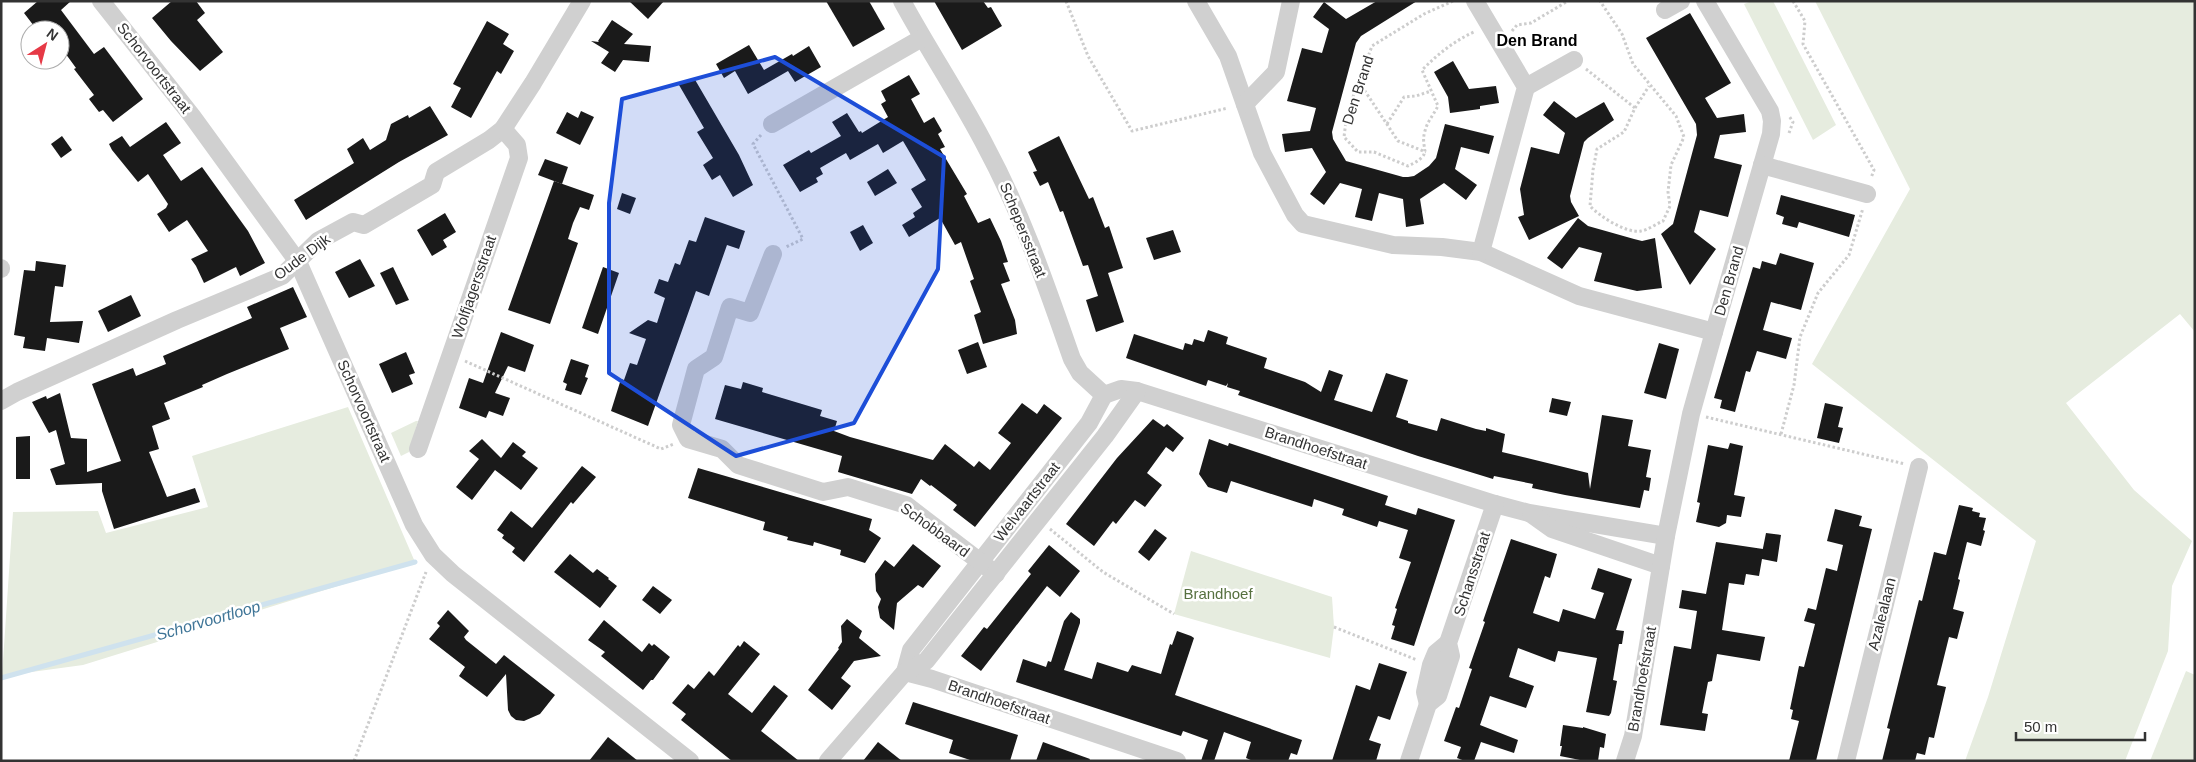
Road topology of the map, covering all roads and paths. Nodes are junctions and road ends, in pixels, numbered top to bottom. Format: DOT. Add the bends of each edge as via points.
graph roads {
  1 [pos="101,1"];
  2 [pos="582,1"];
  3 [pos="902,1"];
  4 [pos="1066,1"];
  5 [pos="1196,1"];
  6 [pos="1291,1"];
  7 [pos="1453,1"];
  8 [pos="1475,1"];
  9 [pos="1568,1"];
  10 [pos="1600,1"];
  11 [pos="1681,1"];
  12 [pos="1705,1"];
  13 [pos="1793,1"];
  14 [pos="1665,10"];
  15 [pos="1496,37"];
  16 [pos="922,38"];
  17 [pos="1574,60"];
  18 [pos="1359,82"];
  19 [pos="1650,86"];
  20 [pos="1526,87"];
  21 [pos="1431,91"];
  22 [pos="1245,104"];
  23 [pos="1635,108"];
  24 [pos="772,124"];
  25 [pos="1387,124"];
  26 [pos="503,129"];
  27 [pos="1426,152"];
  28 [pos="1762,165"];
  29 [pos="1867,194"];
  30 [pos="1481,252"];
  31 [pos="773,254"];
  32 [pos="298,262"];
  33 [pos="1714,332"];
  34 [pos="450,354"];
  35 [pos="1137,391"];
  36 [pos="1104,395"];
  37 [pos="1,401"];
  38 [pos="1691,414"];
  39 [pos="1089,423"];
  40 [pos="1781,434"];
  41 [pos="1105,436"];
  42 [pos="688,439"];
  43 [pos="418,449"];
  44 [pos="1919,467"];
  45 [pos="1495,504"];
  46 [pos="1529,513"];
  47 [pos="1038,519"];
  48 [pos="1666,536"];
  49 [pos="433,555"];
  50 [pos="980,562"];
  51 [pos="1661,566"];
  52 [pos="996,574"];
  53 [pos="1174,614"];
  54 [pos="1334,627"];
  55 [pos="1448,643"];
  56 [pos="1431,666"];
  57 [pos="905,672"];
  58 [pos="1428,704"];
  59 [pos="354,761"];
  60 [pos="690,761"];
  61 [pos="828,761"];
  62 [pos="1177,761"];
  63 [pos="1409,761"];
  64 [pos="1625,761"];
  65 [pos="1846,761"];
  1 -- 32 [label="street, Schorvoortstraat" via="192,116"];
  2 -- 26 [label="street, Oude Dijk"];
  3 -- 16 [label="street, Schepersstraat"];
  4 -- 22 [label="path" via="1088,56 1132,131"];
  5 -- 22 [label="street, Den Brand" via="1228,56"];
  6 -- 22 [label="street" via="1276,72"];
  7 -- 18 [label="path, Den Brand" via="1424,14 1372,46"];
  8 -- 15 [label="street"];
  9 -- 15 [label="path" via="1531,23 1518,25"];
  10 -- 19 [label="path" via="1622,34 1633,64"];
  11 -- 14 [label="street"];
  12 -- 28 [label="street, Den Brand" via="1770,112 1771,134"];
  13 -- 29 [label="path" via="1805,21 1803,44 1874,170"];
  15 -- 20 [label="street"];
  15 -- 21 [label="path" via="1481,29 1437,56 1422,70"];
  16 -- 24 [label="street"];
  16 -- 36 [label="street, Schepersstraat" via="957,93 1010,194 1072,359 1080,373"];
  17 -- 20 [label="street"];
  17 -- 23 [label="path"];
  18 -- 25 [label="path"];
  18 -- 27 [label="path, Den Brand" via="1344,136 1358,152 1374,152 1408,166 1420,160"];
  19 -- 23 [label="path"];
  19 -- 23 [label="path" via="1676,116 1684,137 1671,165 1670,206 1663,221 1640,231 1622,227 1597,214 1590,206 1598,148 1624,132"];
  20 -- 30 [label="street"];
  21 -- 25 [label="path" via="1404,97"];
  21 -- 27 [label="path" via="1438,106 1424,132"];
  22 -- 30 [label="street, Den Brand" via="1262,153 1303,224 1393,246"];
  24 -- 31 [label="path" via="753,144 804,238"];
  25 -- 27 [label="path" via="1398,141"];
  26 -- 32 [label="street, Oude Dijk" via="436,172 432,185 364,225 352,222 318,241"];
  26 -- 34 [label="street, Wolfjagersstraat" via="517,145 519,158"];
  28 -- 29 [label="street"];
  28 -- 33 [label="street, Den Brand"];
  29 -- 40 [label="path" via="1849,255 1818,293 1800,337 1794,385"];
  30 -- 33 [label="street, Den Brand" via="1579,296"];
  31 -- 42 [label="street" via="750,313 730,307 714,357 696,369 681,425"];
  32 -- 37 [label="street, Oude Dijk" via="282,276"];
  32 -- 49 [label="street, Schorvoortstraat" via="414,525"];
  33 -- 38 [label="street, Brandhoefstraat"];
  34 -- 42 [label="path" via="661,449"];
  34 -- 43 [label="street, Wolfjagersstraat"];
  35 -- 36 [label="street, Brandhoefstraat" via="1121,389"];
  35 -- 41 [label="street, Welvaartstraat"];
  35 -- 45 [label="street, Brandhoefstraat"];
  36 -- 39 [label="street"];
  38 -- 40 [label="path"];
  38 -- 48 [label="street, Brandhoefstraat"];
  39 -- 41 [label="street"];
  39 -- 50 [label="street, Welvaartstraat"];
  40 -- 44 [label="path"];
  41 -- 47 [label="street, Welvaartstraat"];
  42 -- 50 [label="street, Schobbaard" via="722,448 738,465 823,492 848,487 906,505"];
  44 -- 65 [label="street, Azalealaan"];
  45 -- 46 [label="street, Brandhoefstraat"];
  45 -- 55 [label="street, Schansstraat"];
  46 -- 48 [label="street, Brandhoefstraat"];
  46 -- 51 [label="street, Brandhoefstraat" via="1552,529"];
  47 -- 52 [label="street, Welvaartstraat"];
  47 -- 53 [label="path" via="1104,572"];
  48 -- 51 [label="street, Brandhoefstraat"];
  49 -- 59 [label="path"];
  49 -- 60 [label="street, Schorvoortstraat"];
  50 -- 52 [label="street, Schobbaard"];
  50 -- 57 [label="street, Welvaartstraat" via="911,650"];
  51 -- 64 [label="street, Brandhoefstraat" via="1633,736"];
  52 -- 57 [label="street, Welvaartstraat" via="926,661"];
  54 -- 56 [label="path"];
  55 -- 56 [label="street, Schansstraat" via="1436,653"];
  55 -- 58 [label="street, Schansstraat" via="1451,656 1438,696"];
  56 -- 58 [label="street, Schansstraat" via="1425,692"];
  57 -- 61 [label="street, Welvaartstraat"];
  57 -- 62 [label="street, Brandhoefstraat"];
  58 -- 63 [label="street, Schansstraat"];
}
